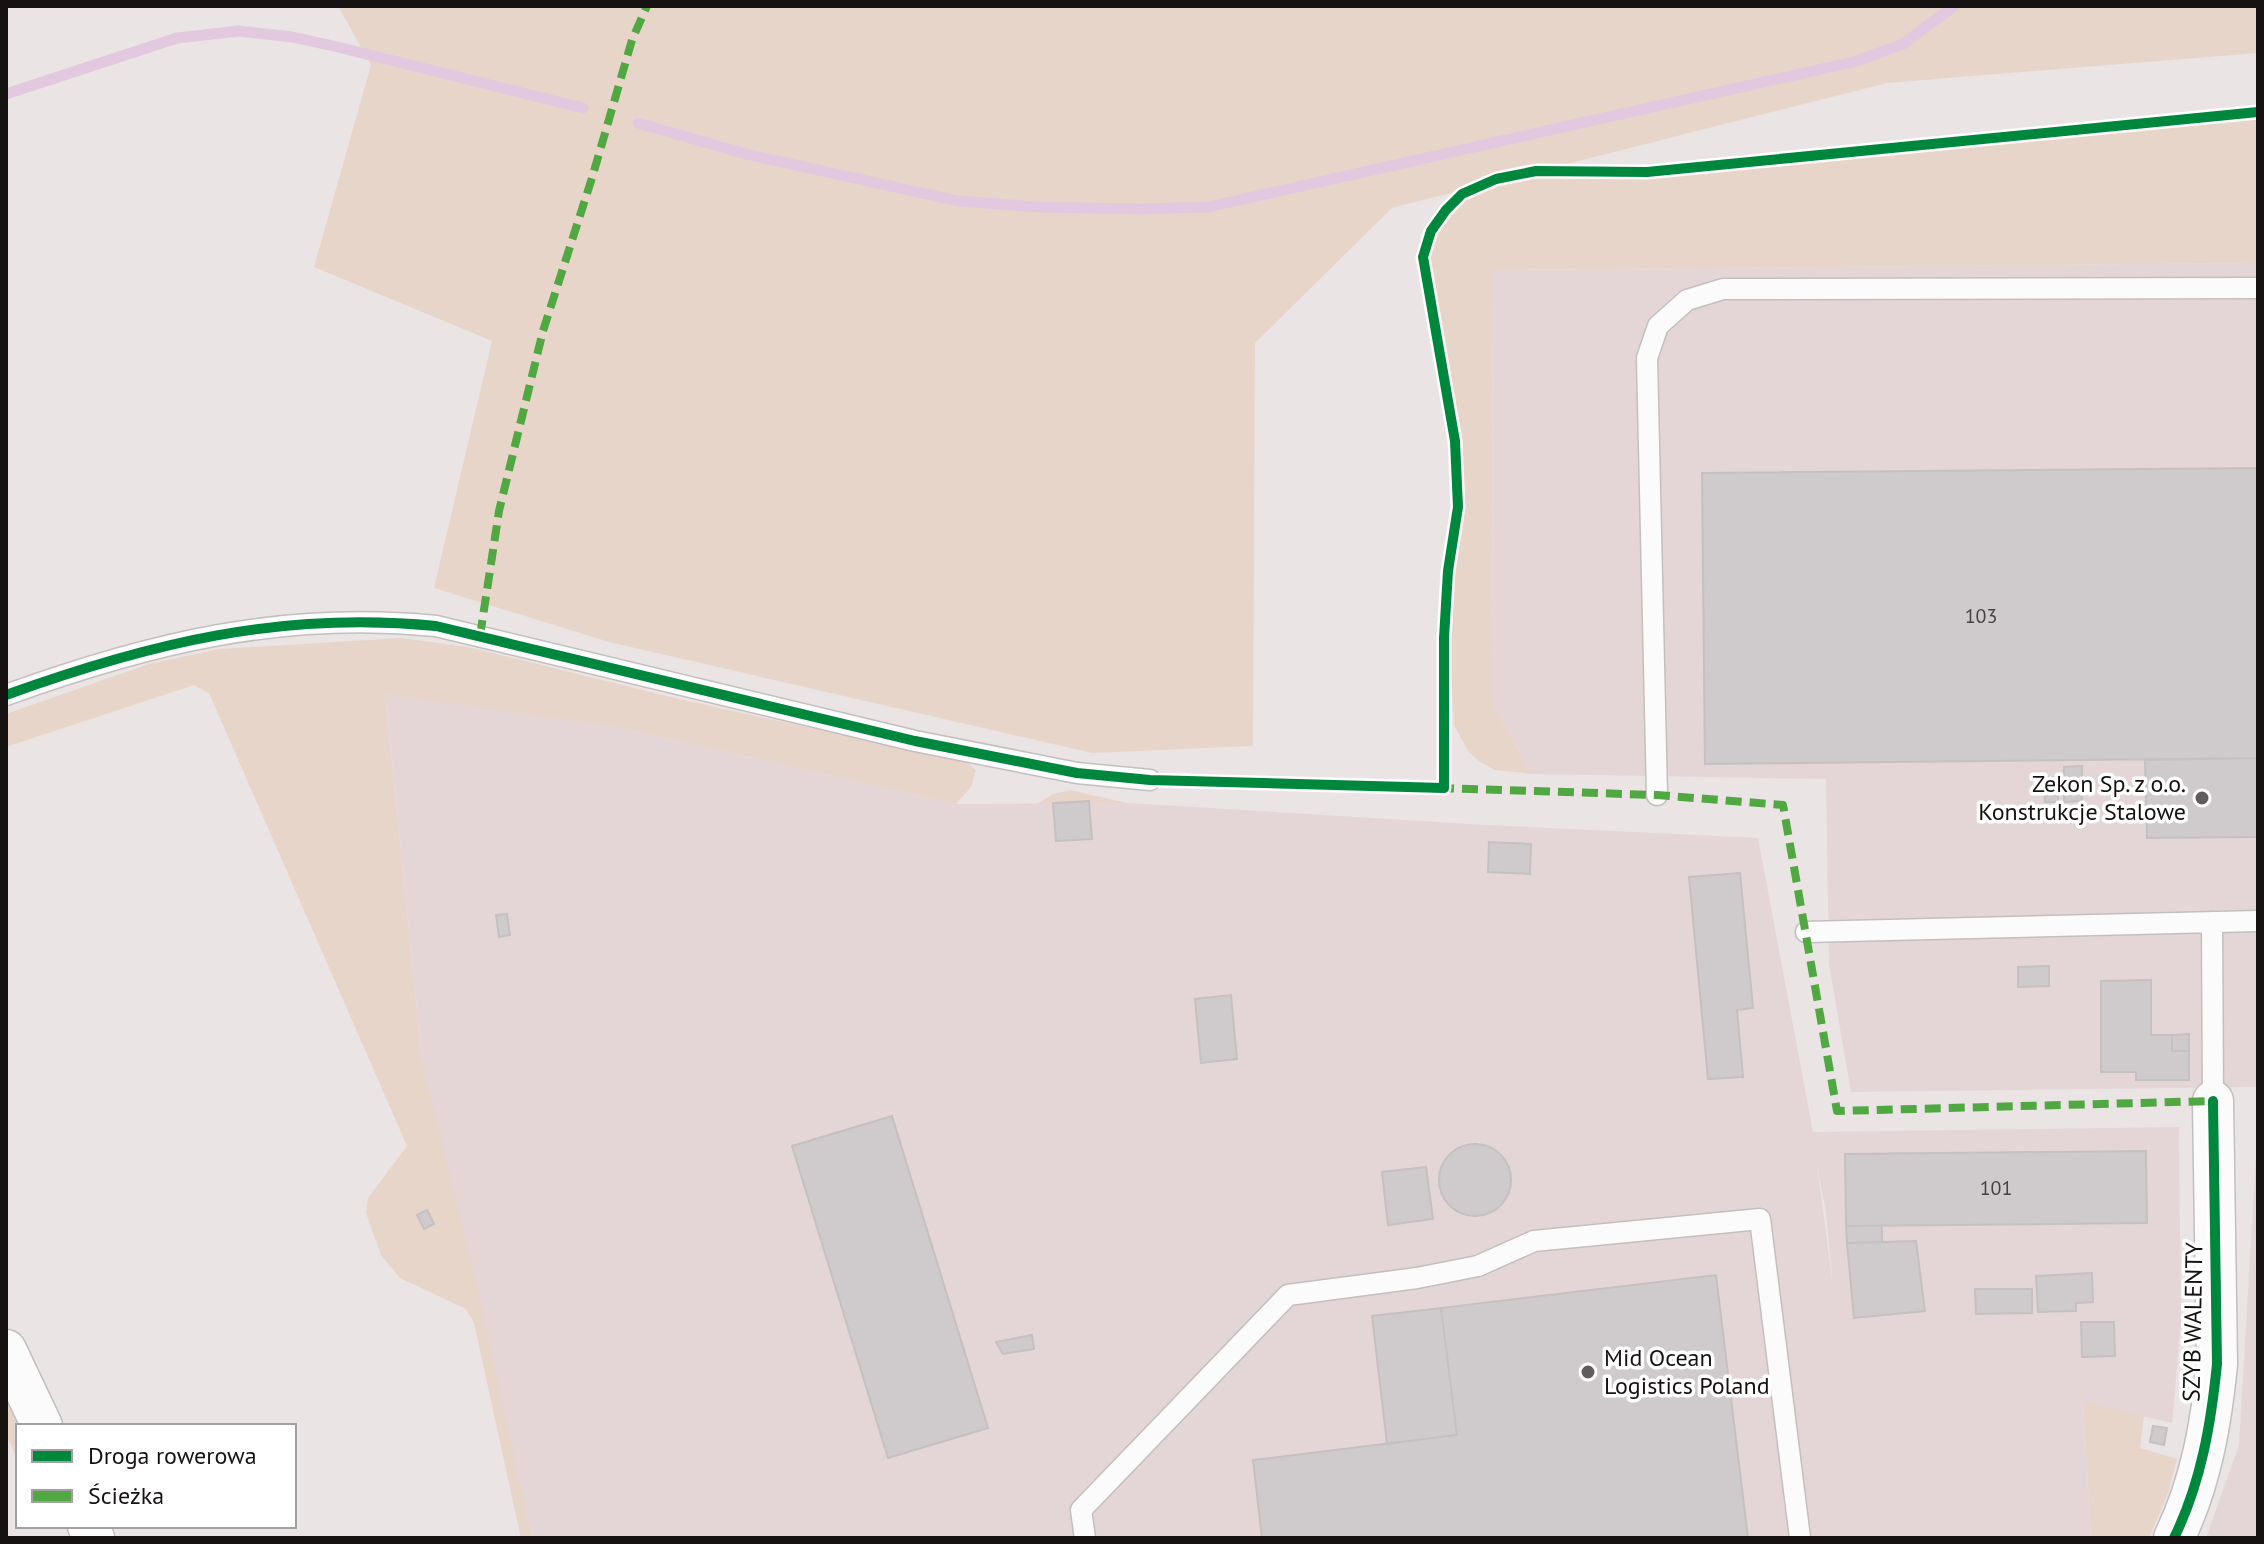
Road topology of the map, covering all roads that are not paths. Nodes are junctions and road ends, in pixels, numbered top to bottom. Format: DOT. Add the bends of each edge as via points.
graph roads {
  1 [pos="2258,288"];
  2 [pos="6,695"];
  3 [pos="1150,780"];
  4 [pos="1657,795"];
  5 [pos="2258,921"];
  6 [pos="2212,922"];
  7 [pos="1806,932"];
  8 [pos="2213,1101"];
  9 [pos="6,1350"];
  10 [pos="41,1424"];
  11 [pos="1085,1538"];
  12 [pos="1800,1538"];
  13 [pos="2174,1538"];
  1 -- 4 [label="lane" via="1723,289 1687,300 1658,326 1647,358"];
  2 -- 3 [label="lane" via="181,641 256,629 392,622 436,626 915,741 1077,773"];
  5 -- 6 [label="lane"];
  6 -- 7 [label="lane"];
  6 -- 8 [label="lane"];
  8 -- 13 [label="street, SZYB WALENTY" via="2217,1364 2198,1474"];
  9 -- 10 [label="street"];
  11 -- 12 [label="lane" via="1081,1510 1288,1295 1478,1266 1534,1241 1760,1219"];
}
